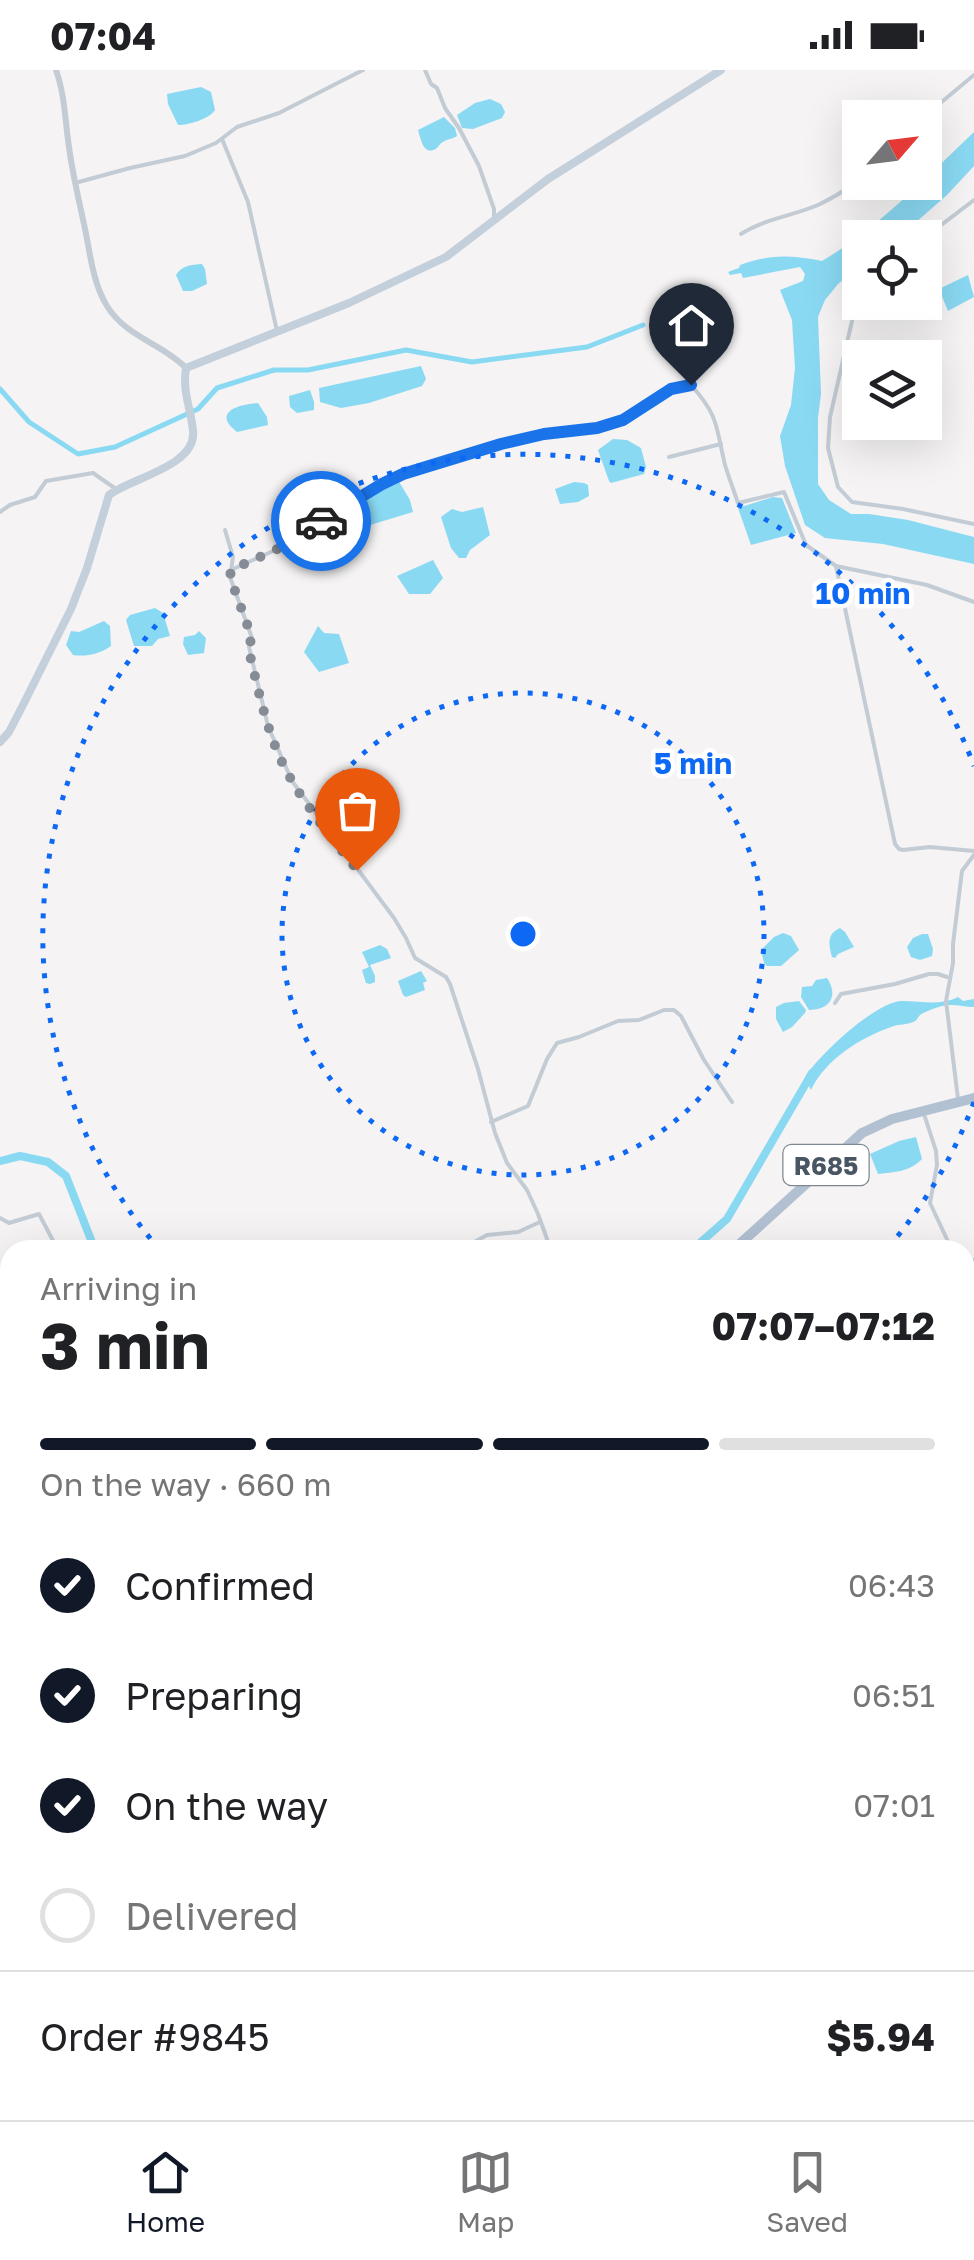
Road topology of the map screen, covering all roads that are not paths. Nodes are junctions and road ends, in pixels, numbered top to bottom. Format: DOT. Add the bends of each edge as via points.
graph roads {
  1 [pos="56,70"];
  2 [pos="363,70"];
  3 [pos="425,70"];
  4 [pos="721,70"];
  5 [pos="974,75"];
  6 [pos="942,102"];
  7 [pos="222,139"];
  8 [pos="75,184"];
  9 [pos="842,190"];
  10 [pos="974,200"];
  11 [pos="494,221"];
  12 [pos="942,223"];
  13 [pos="741,234"];
  14 [pos="852,320"];
  15 [pos="278,331"];
  16 [pos="186,368"];
  17 [pos="721,444"];
  18 [pos="670,457"];
  19 [pos="116,489"];
  20 [pos="0,512"];
  21 [pos="974,524"];
  22 [pos="225,530"];
  23 [pos="836,566"];
  24 [pos="231,570"];
  25 [pos="974,602"];
  26 [pos="0,742"];
  27 [pos="974,853"];
  28 [pos="949,978"];
  29 [pos="835,1003"];
  30 [pos="974,1098"];
  31 [pos="732,1102"];
  32 [pos="958,1102"];
  33 [pos="923,1112"];
  34 [pos="491,1122"];
  35 [pos="0,1218"];
  36 [pos="541,1222"];
  37 [pos="53,1240"];
  38 [pos="479,1240"];
  39 [pos="547,1240"];
  40 [pos="744,1240"];
  41 [pos="753,1240"];
  42 [pos="947,1240"];
  1 -- 8 [label="street"];
  2 -- 7 [label="street"];
  3 -- 11 [label="street" via="479,166"];
  4 -- 11 [label="main road" via="548,179"];
  5 -- 6 [label="street"];
  7 -- 8 [label="street" via="184,156"];
  7 -- 15 [label="street" via="248,202"];
  8 -- 16 [label="street" via="107,306 124,326"];
  9 -- 13 [label="street"];
  10 -- 12 [label="street"];
  11 -- 15 [label="main road" via="446,257"];
  14 -- 21 [label="street" via="830,417 828,448 838,487 852,502"];
  15 -- 16 [label="main road"];
  16 -- 19 [label="main road" via="192,446 166,468"];
  17 -- 18 [label="street"];
  17 -- 23 [label="street" via="738,504 784,492 806,545"];
  17 -- 24 [label="street" via="712,413 691,385 671,389 623,420 501,444 403,474 315,531"];
  19 -- 20 [label="street" via="93,474 46,481 35,497"];
  19 -- 26 [label="main road" via="105,500 71,608"];
  22 -- 24 [label="street"];
  23 -- 25 [label="street"];
  23 -- 27 [label="street" via="896,844 902,850 930,846"];
  24 -- 34 [label="street" via="268,726 292,781 394,918 415,958 446,977"];
  27 -- 28 [label="street" via="962,871"];
  28 -- 29 [label="street" via="930,974 840,994"];
  28 -- 32 [label="street"];
  30 -- 32 [label="main road, R685"];
  31 -- 34 [label="street" via="680,1016 664,1010 557,1042 528,1106"];
  32 -- 33 [label="main road, R685"];
  33 -- 40 [label="main road, R685" via="862,1133"];
  33 -- 41 [label="main road, R685" via="865,1139"];
  33 -- 42 [label="street" via="936,1151 930,1203"];
  34 -- 36 [label="street"];
  35 -- 37 [label="street" via="9,1223 40,1214"];
  36 -- 38 [label="street"];
  36 -- 39 [label="street"];
}
